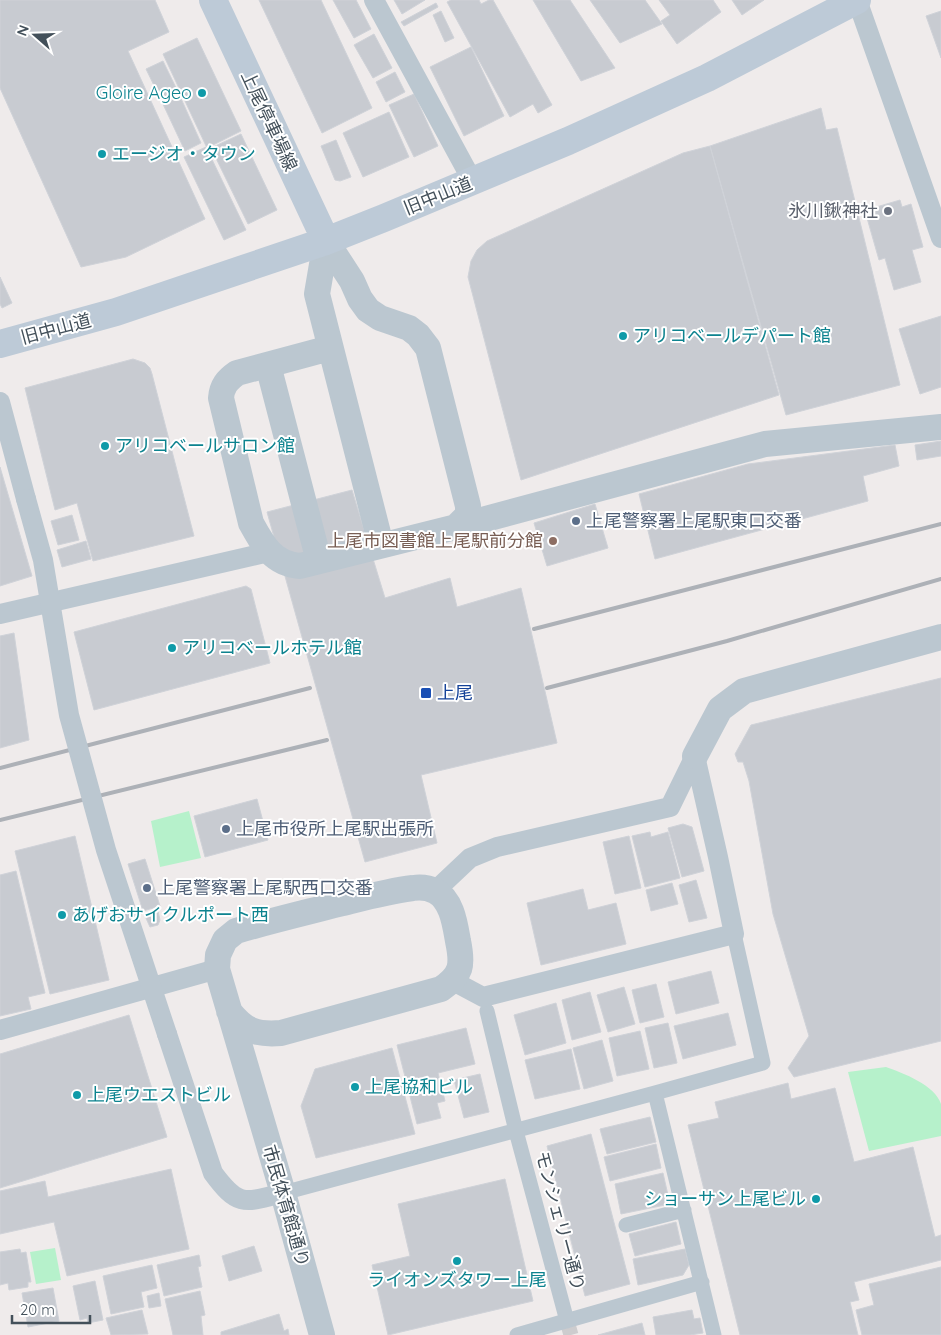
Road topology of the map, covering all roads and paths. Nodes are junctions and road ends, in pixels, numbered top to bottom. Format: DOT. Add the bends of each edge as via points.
graph roads {
  1 [pos="213,0"];
  2 [pos="374,0"];
  3 [pos="857,0"];
  4 [pos="473,182"];
  5 [pos="941,238"];
  6 [pos="326,241"];
  7 [pos="0,344"];
  8 [pos="330,348"];
  9 [pos="268,365"];
  10 [pos="0,402"];
  11 [pos="941,427"];
  12 [pos="456,527"];
  13 [pos="381,545"];
  14 [pos="269,552"];
  15 [pos="318,561"];
  16 [pos="0,614"];
  17 [pos="941,637"];
  18 [pos="695,756"];
  19 [pos="435,891"];
  20 [pos="734,934"];
  21 [pos="217,969"];
  22 [pos="453,981"];
  23 [pos="229,1011"];
  24 [pos="486,1011"];
  25 [pos="0,1030"];
  26 [pos="281,1033"];
  27 [pos="249,1076"];
  28 [pos="656,1093"];
  29 [pos="516,1131"];
  30 [pos="283,1193"];
  31 [pos="684,1210"];
  32 [pos="626,1226"];
  33 [pos="702,1282"];
  34 [pos="568,1321"];
  35 [pos="322,1335"];
  36 [pos="517,1335"];
  37 [pos="714,1335"];
  1 -- 6 [label="main road, 上尾停車場線"];
  2 -- 4 [label="street"];
  3 -- 4 [label="main road, 旧中山道" via="708,78"];
  3 -- 5 [label="street"];
  4 -- 6 [label="main road, 旧中山道"];
  6 -- 7 [label="main road, 旧中山道" via="116,312"];
  6 -- 8 [label="street" via="317,294"];
  6 -- 12 [label="street" via="368,310 380,318 409,328 428,348 468,506 468,514"];
  8 -- 9 [label="street"];
  8 -- 13 [label="street"];
  9 -- 14 [label="street" via="229,378 221,398 252,523"];
  9 -- 15 [label="street"];
  10 -- 30 [label="street, bridge" via="43,560 69,715 106,850 213,1173 236,1198 254,1201"];
  11 -- 12 [label="street" via="765,444"];
  12 -- 13 [label="street"];
  13 -- 15 [label="street"];
  14 -- 15 [label="street" via="288,565 300,566"];
  14 -- 16 [label="street"];
  17 -- 18 [label="street" via="744,691 720,709"];
  18 -- 19 [label="street" via="670,807 497,847 470,858"];
  18 -- 20 [label="street"];
  19 -- 21 [label="street" via="414,888 378,895 236,930 225,940 218,955"];
  19 -- 22 [label="street" via="451,910 462,958 460,970"];
  20 -- 22 [label="street" via="483,996"];
  20 -- 28 [label="street" via="763,1063"];
  21 -- 23 [label="street, 市民体育館通り"];
  21 -- 25 [label="street"];
  22 -- 26 [label="street" via="441,989"];
  23 -- 26 [label="street" via="239,1024 252,1031"];
  23 -- 27 [label="street, 市民体育館通り"];
  24 -- 29 [label="street, モンシェリー通り"];
  26 -- 27 [label="street" via="266,1041 257,1051"];
  27 -- 30 [label="street, 市民体育館通り"];
  28 -- 29 [label="street"];
  28 -- 31 [label="street"];
  29 -- 30 [label="street"];
  29 -- 34 [label="street, モンシェリー通り"];
  30 -- 35 [label="street, 市民体育館通り"];
  31 -- 32 [label="street"];
  31 -- 33 [label="street"];
  33 -- 34 [label="street"];
  33 -- 37 [label="street"];
  34 -- 36 [label="street"];
}
